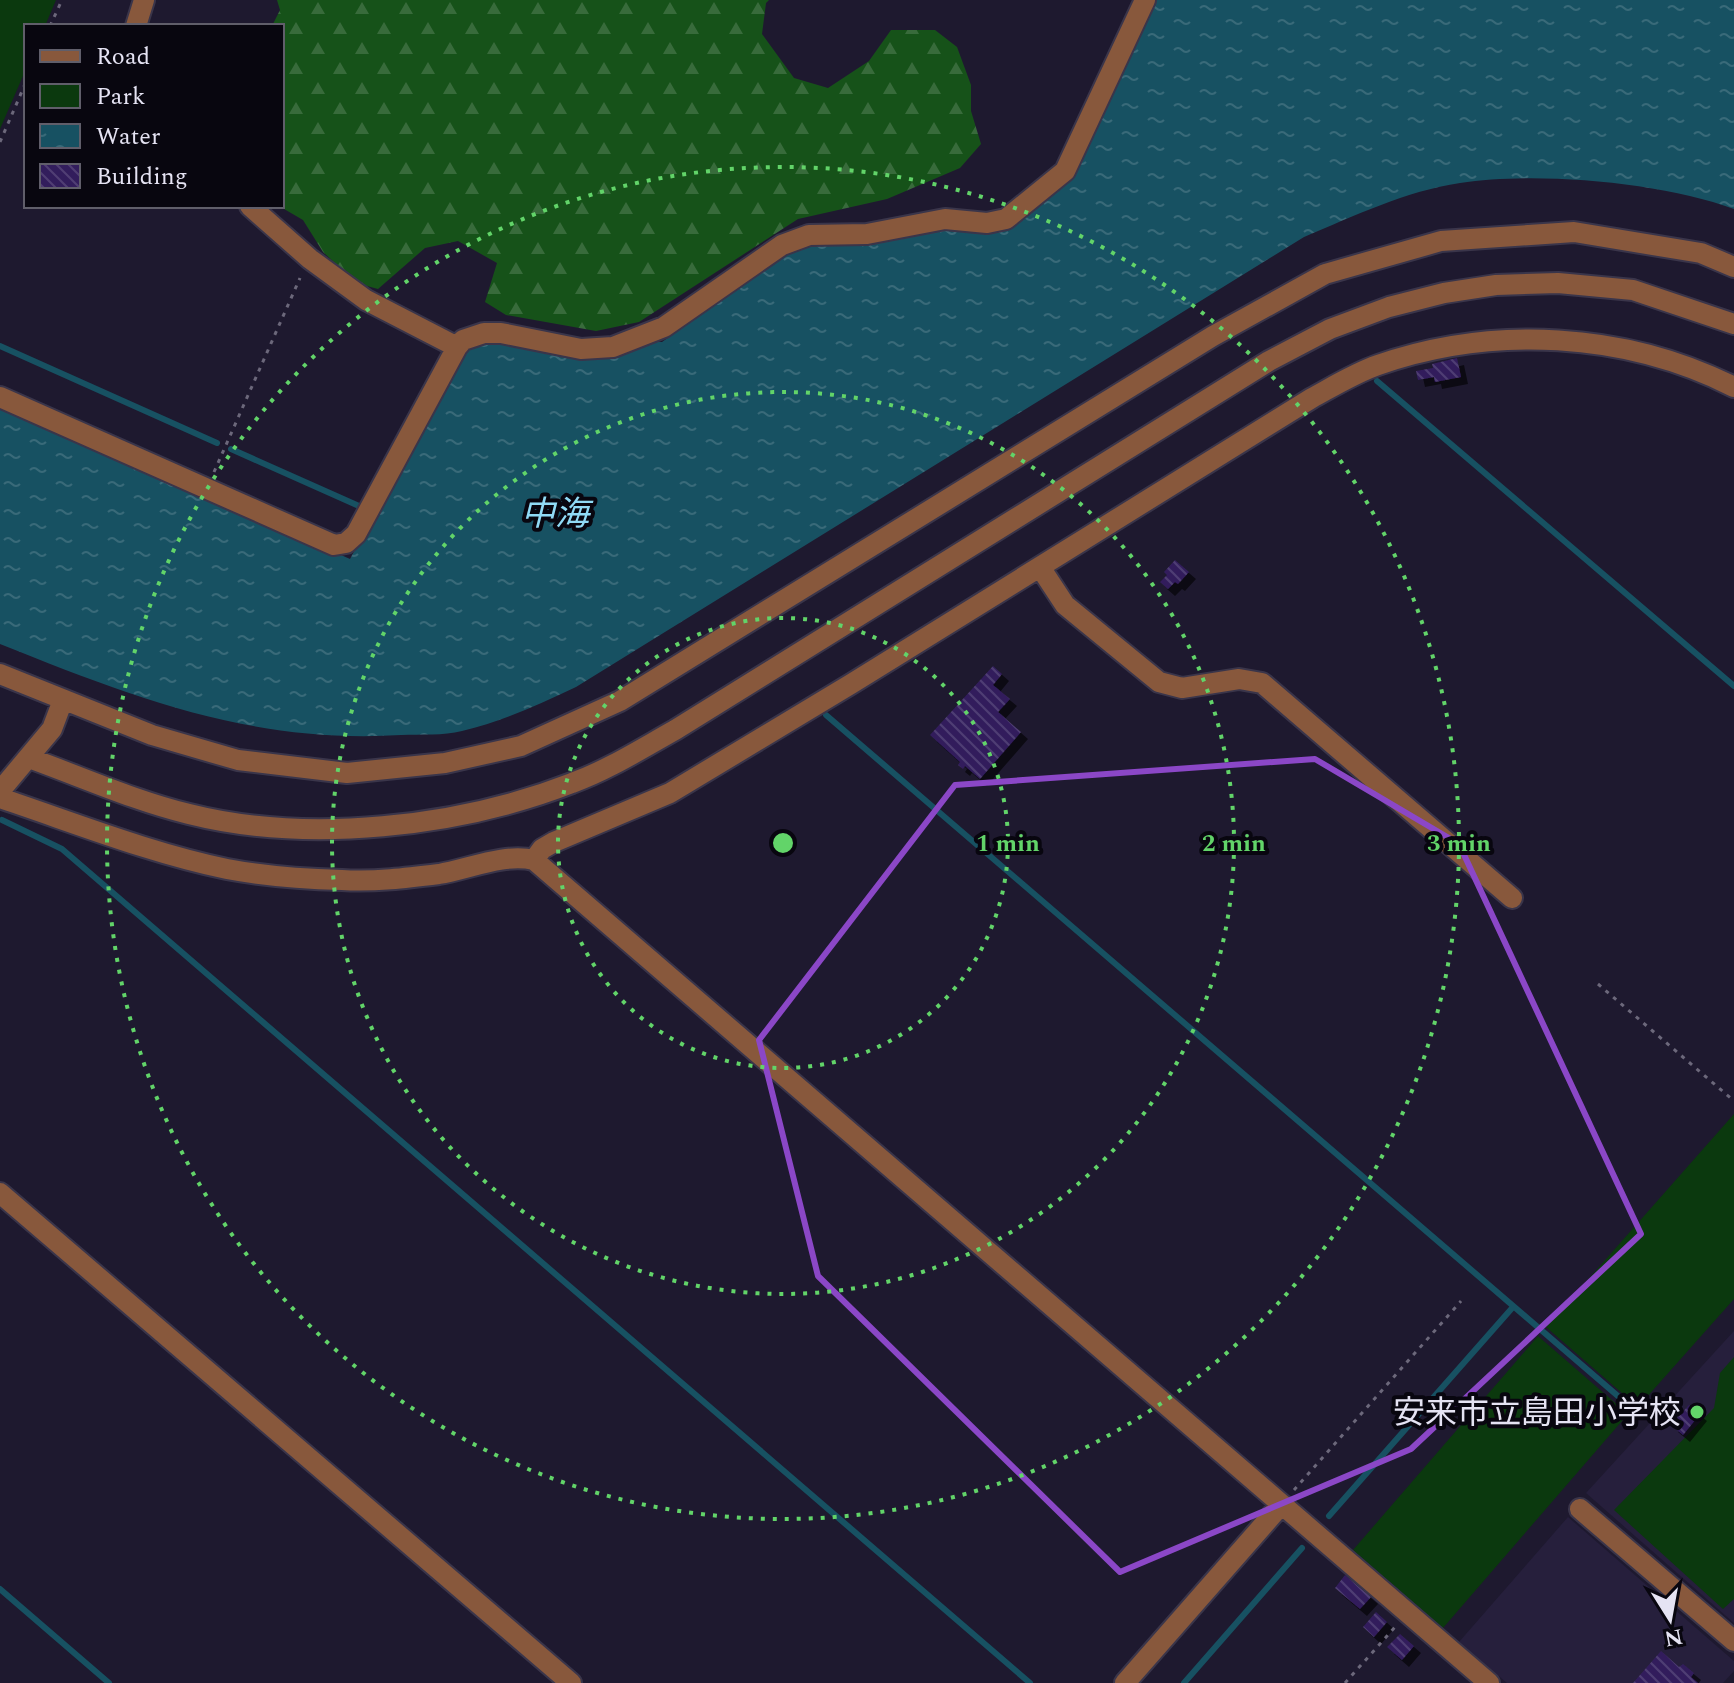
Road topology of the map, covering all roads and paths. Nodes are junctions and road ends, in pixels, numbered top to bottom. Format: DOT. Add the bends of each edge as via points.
graph roads {
  1 [pos="62,0"];
  2 [pos="144,0"];
  3 [pos="1145,0"];
  4 [pos="51,24"];
  5 [pos="137,24"];
  6 [pos="24,87"];
  7 [pos="0,142"];
  8 [pos="252,208"];
  9 [pos="305,267"];
  10 [pos="1734,267"];
  11 [pos="1734,324"];
  12 [pos="454,354"];
  13 [pos="1734,387"];
  14 [pos="0,397"];
  15 [pos="206,488"];
  16 [pos="1040,567"];
  17 [pos="0,674"];
  18 [pos="63,700"];
  19 [pos="25,762"];
  20 [pos="0,791"];
  21 [pos="0,798"];
  22 [pos="534,860"];
  23 [pos="1512,898"];
  24 [pos="1598,984"];
  25 [pos="1734,1101"];
  26 [pos="0,1193"];
  27 [pos="1461,1301"];
  28 [pos="1281,1505"];
  29 [pos="1580,1509"];
  30 [pos="1408,1613"];
  31 [pos="1734,1641"];
  32 [pos="571,1683"];
  33 [pos="1125,1683"];
  34 [pos="1345,1683"];
  35 [pos="1489,1683"];
  1 -- 4 [label="path"];
  2 -- 5 [label="street"];
  3 -- 12 [label="street" via="1065,171 1006,219 945,219 867,234 809,235 782,245 664,327 613,347 581,349 492,333 472,335"];
  6 -- 7 [label="path"];
  8 -- 12 [label="street" via="366,300"];
  9 -- 15 [label="path"];
  10 -- 18 [label="street" via="1701,253 1574,232 1441,241 1325,274 1213,336 620,701 521,746 445,763 347,773 238,760 152,735"];
  11 -- 19 [label="street" via="1633,290 1558,283 1444,293 1330,329 1269,361 675,730 573,783 500,807 381,826 238,824 189,814"];
  12 -- 15 [label="street" via="356,534 346,543 334,545"];
  13 -- 16 [label="street" via="1707,373 1601,344 1505,340 1409,355 1312,398"];
  14 -- 15 [label="street"];
  16 -- 22 [label="street" via="670,793 554,842"];
  16 -- 23 [label="street" via="1065,605 1159,682 1182,688 1239,679 1262,683"];
  17 -- 18 [label="street"];
  18 -- 19 [label="street" via="52,729"];
  19 -- 20 [label="street"];
  21 -- 22 [label="street" via="182,858 280,876 390,880 507,859"];
  22 -- 28 [label="street"];
  24 -- 25 [label="path"];
  26 -- 32 [label="street"];
  27 -- 28 [label="path"];
  28 -- 30 [label="street"];
  28 -- 33 [label="street"];
  29 -- 31 [label="street"];
  30 -- 34 [label="path"];
  30 -- 35 [label="street"];
}
